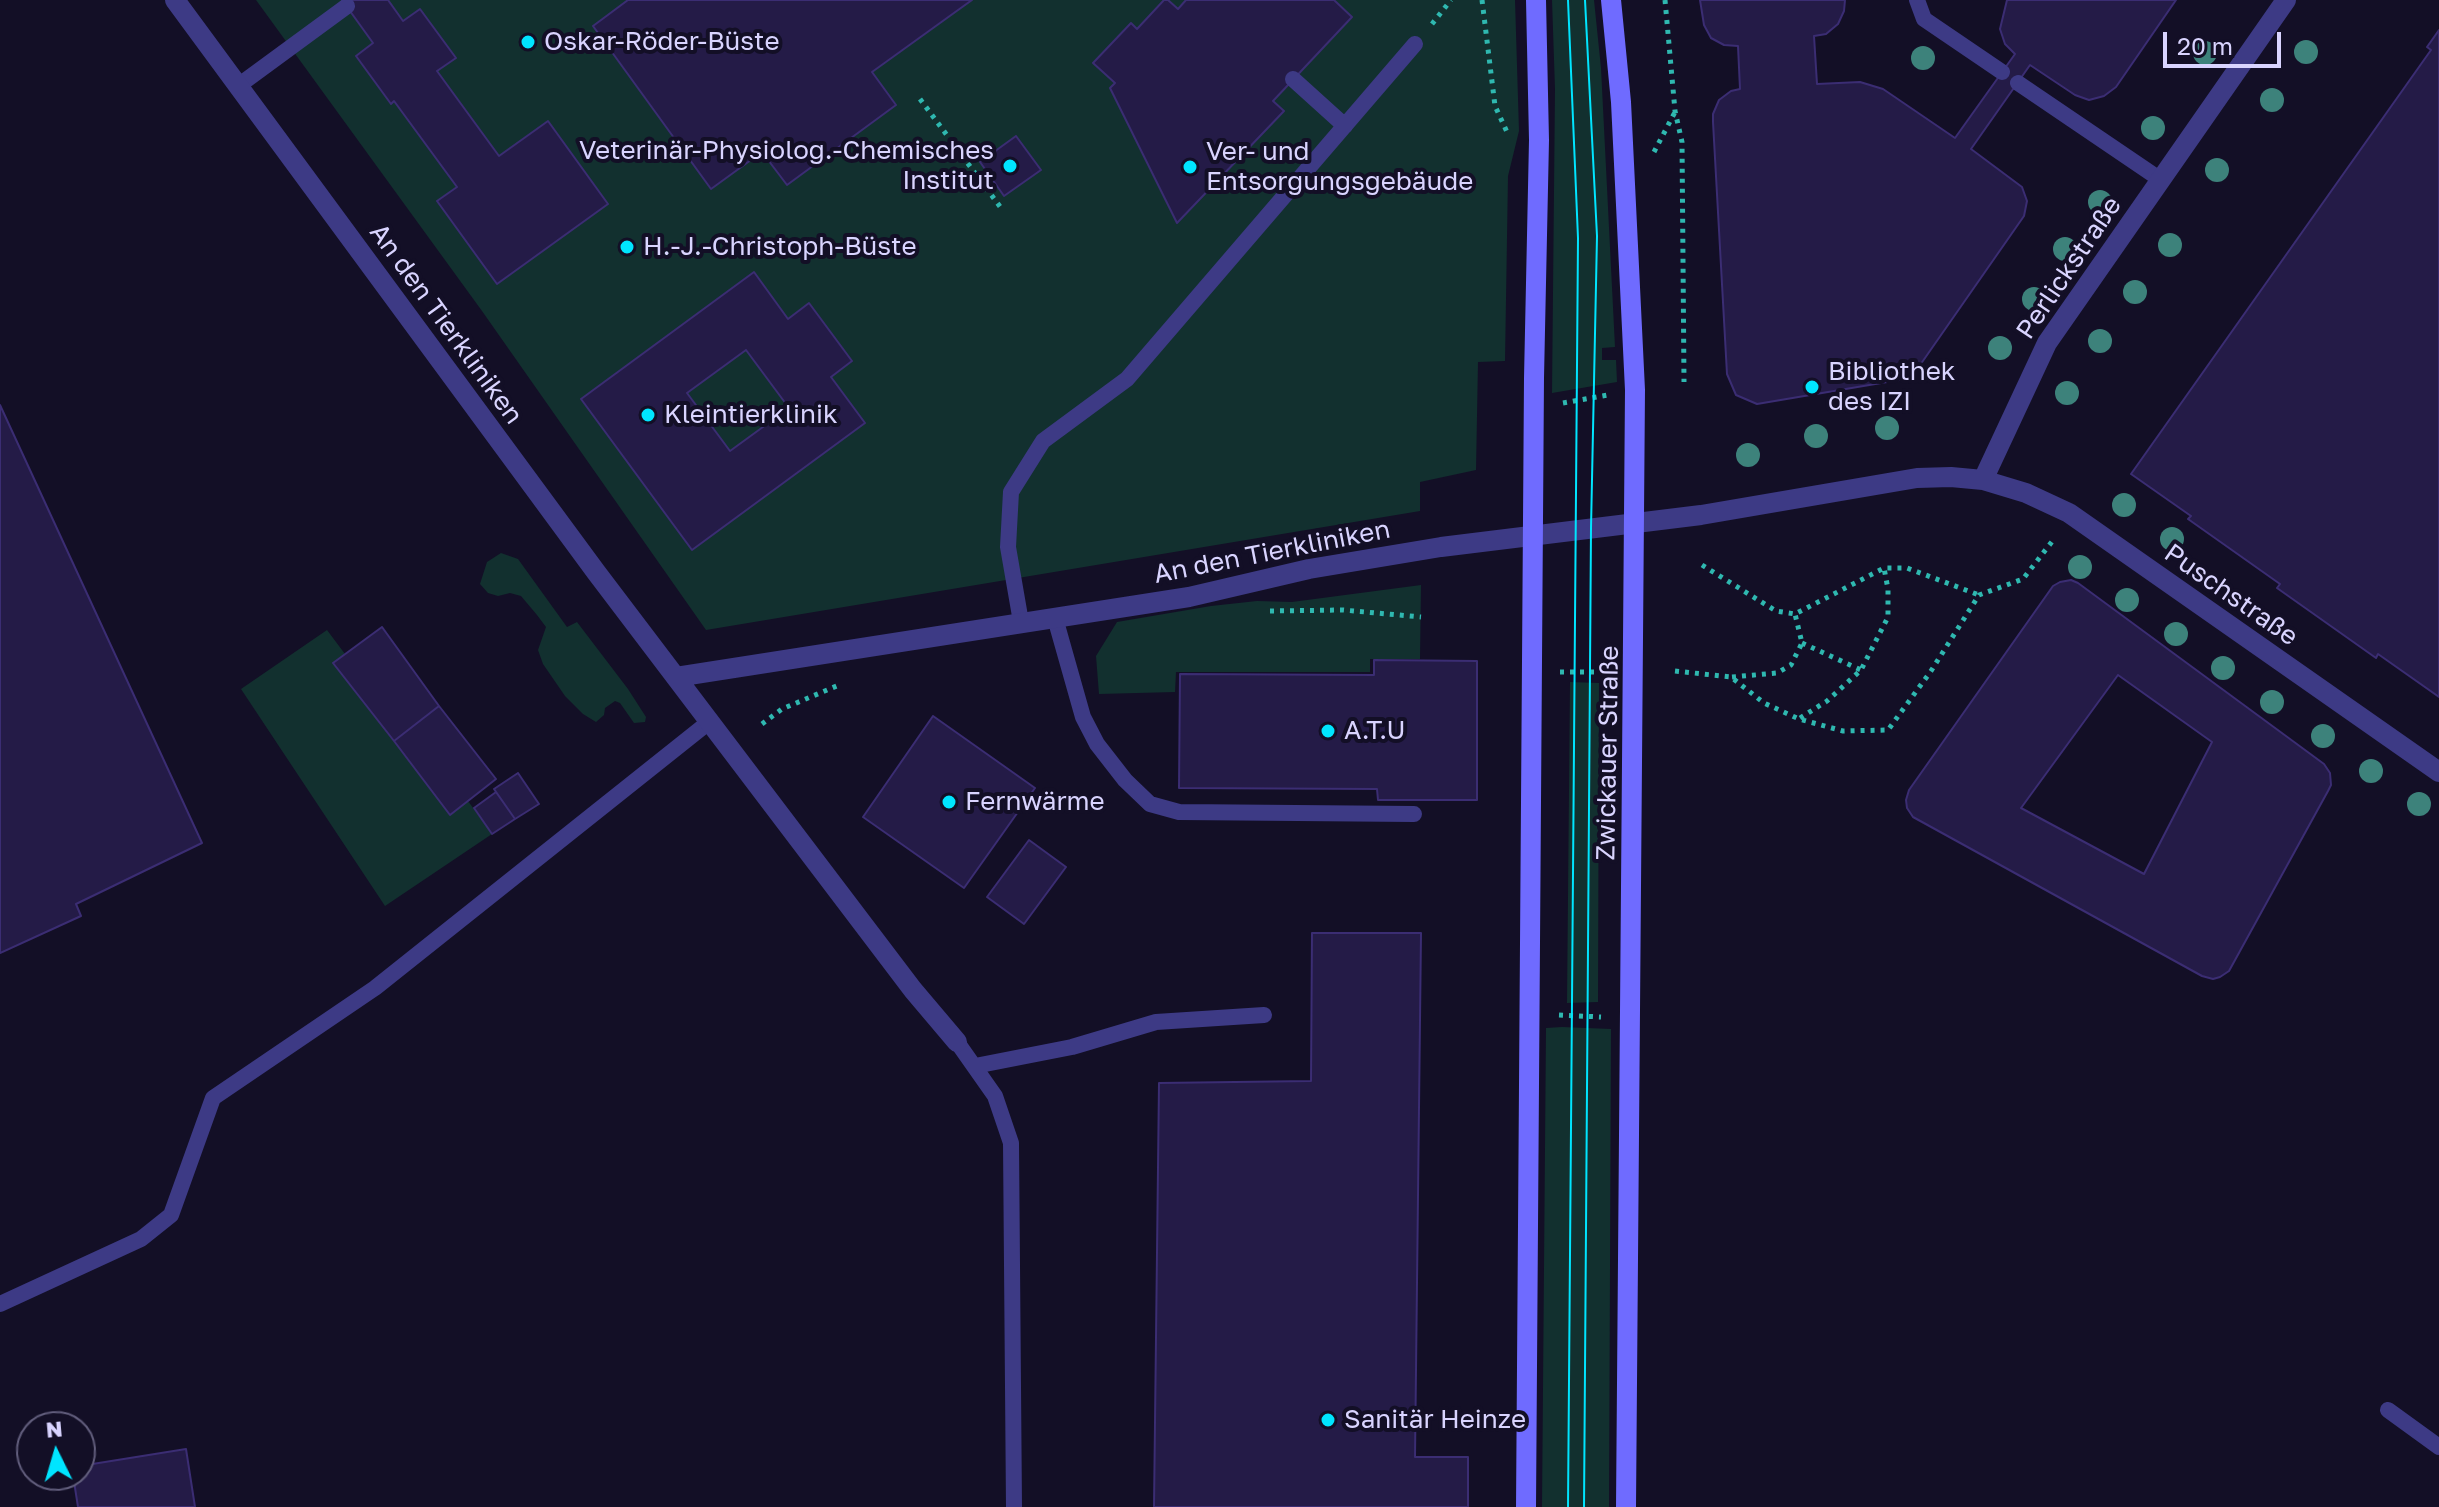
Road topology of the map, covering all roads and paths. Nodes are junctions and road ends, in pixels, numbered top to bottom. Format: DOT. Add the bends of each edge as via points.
graph roads {
  1 [pos="175,0"];
  2 [pos="1482,0"];
  3 [pos="1536,0"];
  4 [pos="1611,0"];
  5 [pos="1665,0"];
  6 [pos="1917,0"];
  7 [pos="2286,0"];
  8 [pos="347,6"];
  9 [pos="1415,44"];
  10 [pos="2002,72"];
  11 [pos="1293,79"];
  12 [pos="2018,83"];
  13 [pos="238,86"];
  14 [pos="920,99"];
  15 [pos="1495,106"];
  16 [pos="1345,126"];
  17 [pos="2161,180"];
  18 [pos="1001,208"];
  19 [pos="1684,382"];
  20 [pos="1621,393"];
  21 [pos="1554,404"];
  22 [pos="1983,480"];
  23 [pos="1635,524"];
  24 [pos="1534,535"];
  25 [pos="2054,539"];
  26 [pos="1702,565"];
  27 [pos="1884,568"];
  28 [pos="1979,595"];
  29 [pos="1264,612"];
  30 [pos="1795,614"];
  31 [pos="1421,617"];
  32 [pos="1055,618"];
  33 [pos="1021,622"];
  34 [pos="1802,643"];
  35 [pos="1861,670"];
  36 [pos="1675,671"];
  37 [pos="1551,672"];
  38 [pos="1618,672"];
  39 [pos="676,677"];
  40 [pos="1731,677"];
  41 [pos="1799,719"];
  42 [pos="709,722"];
  43 [pos="2439,772"];
  44 [pos="1414,814"];
  45 [pos="1264,1015"];
  46 [pos="1530,1015"];
  47 [pos="1630,1018"];
  48 [pos="957,1042"];
  49 [pos="975,1066"];
  50 [pos="0,1304"];
  51 [pos="2388,1410"];
  52 [pos="2439,1447"];
  53 [pos="1014,1507"];
  54 [pos="1526,1507"];
  55 [pos="1626,1507"];
  1 -- 13 [label="street, An den Tierkliniken"];
  2 -- 15 [label="path"];
  3 -- 24 [label="main road"];
  4 -- 23 [label="main road, Zwickauer Straße" via="1635,374"];
  5 -- 19 [label="path" via="1682,142"];
  6 -- 10 [label="lane" via="1924,19"];
  7 -- 17 [label="street, Perlickstraße"];
  8 -- 13 [label="lane"];
  9 -- 16 [label="lane"];
  11 -- 16 [label="lane"];
  12 -- 17 [label="lane"];
  13 -- 39 [label="street, An den Tierkliniken"];
  14 -- 18 [label="path"];
  16 -- 33 [label="lane" via="1127,379 1043,441 1011,492 1008,547"];
  17 -- 22 [label="street, Perlickstraße" via="2047,343"];
  20 -- 21 [label="path"];
  22 -- 23 [label="street" via="1917,478"];
  22 -- 43 [label="street, Puschstraße" via="2069,513"];
  23 -- 24 [label="street"];
  23 -- 47 [label="main road, Zwickauer Straße"];
  24 -- 32 [label="street, An den Tierkliniken" via="1324,567 1189,597"];
  24 -- 46 [label="main road"];
  25 -- 28 [label="path" via="2023,579"];
  26 -- 30 [label="path" via="1776,611"];
  27 -- 28 [label="path" via="1907,568"];
  27 -- 30 [label="path"];
  27 -- 35 [label="path" via="1888,617"];
  28 -- 41 [label="path" via="1888,730 1843,731"];
  29 -- 31 [label="path" via="1375,611"];
  30 -- 34 [label="path"];
  32 -- 33 [label="street, An den Tierkliniken"];
  32 -- 44 [label="lane" via="1083,717 1097,744 1150,804 1179,812"];
  33 -- 39 [label="street, An den Tierkliniken"];
  34 -- 35 [label="path"];
  34 -- 40 [label="path" via="1791,665 1777,673"];
  35 -- 41 [label="path"];
  36 -- 40 [label="path"];
  37 -- 38 [label="path"];
  39 -- 42 [label="street, An den Tierkliniken"];
  40 -- 41 [label="path" via="1764,703"];
  42 -- 48 [label="street, An den Tierkliniken"];
  42 -- 50 [label="lane" via="375,988 213,1098 171,1215 141,1239"];
  45 -- 49 [label="lane" via="1156,1022 1072,1047"];
  46 -- 47 [label="path"];
  46 -- 54 [label="main road"];
  47 -- 55 [label="main road, Zwickauer Straße"];
  48 -- 49 [label="lane"];
  49 -- 53 [label="lane" via="995,1096 1011,1143"];
  51 -- 52 [label="lane"];
}
